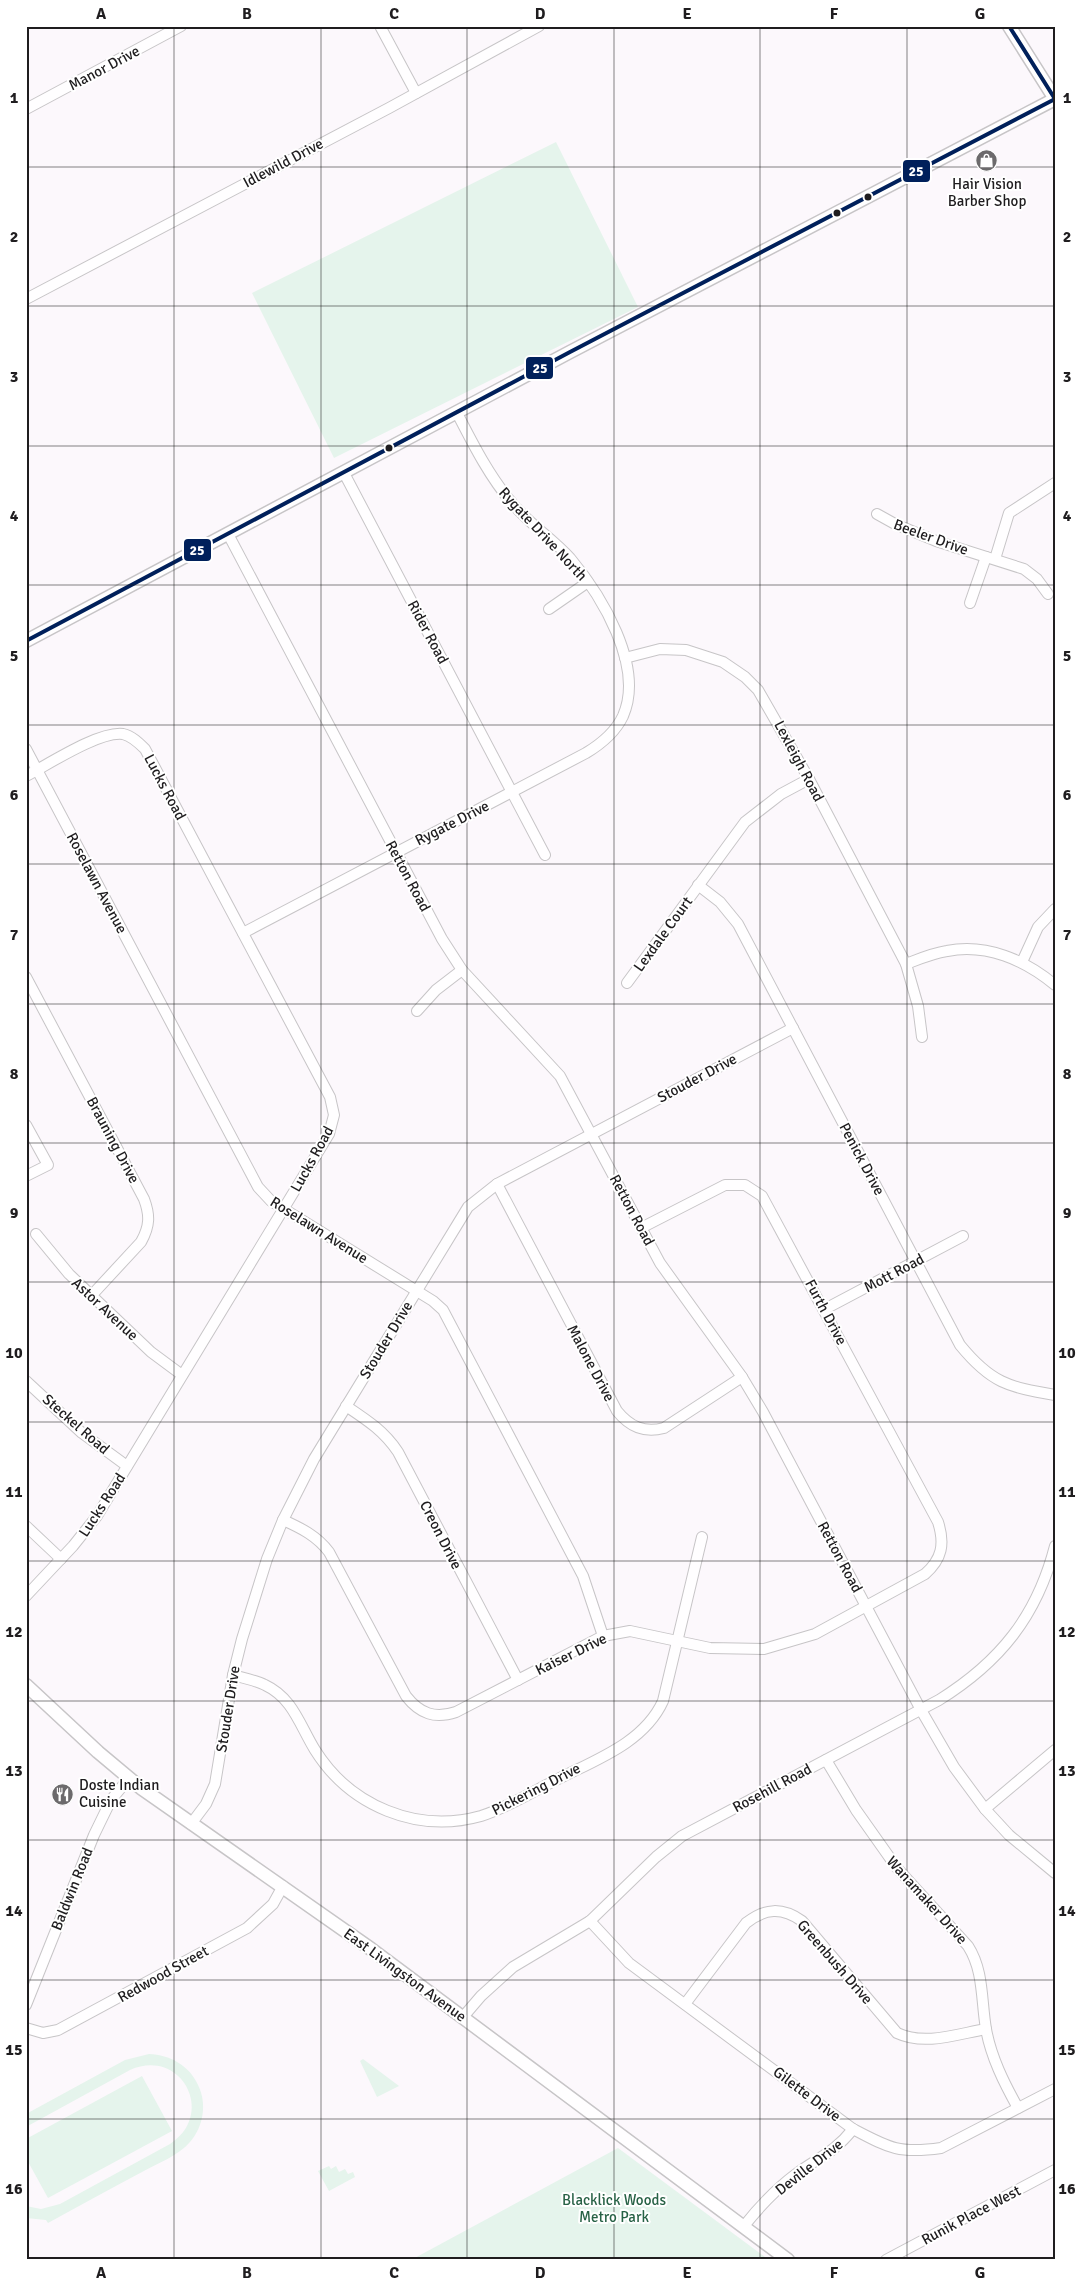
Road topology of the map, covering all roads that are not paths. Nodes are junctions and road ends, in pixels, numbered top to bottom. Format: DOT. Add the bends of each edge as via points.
graph roads {
  1 [pos="181,26"];
  2 [pos="380,26"];
  3 [pos="539,26"];
  4 [pos="1008,26"];
  5 [pos="1051,83"];
  6 [pos="416,93"];
  7 [pos="1055,99"];
  8 [pos="26,109"];
  9 [pos="26,299"];
  10 [pos="457,413"];
  11 [pos="344,473"];
  12 [pos="1055,482"];
  13 [pos="877,514"];
  14 [pos="228,534"];
  15 [pos="990,558"];
  16 [pos="588,582"];
  17 [pos="1048,594"];
  18 [pos="970,602"];
  19 [pos="549,609"];
  20 [pos="26,641"];
  21 [pos="625,658"];
  22 [pos="623,715"];
  23 [pos="26,749"];
  24 [pos="37,770"];
  25 [pos="26,776"];
  26 [pos="809,779"];
  27 [pos="512,792"];
  28 [pos="395,852"];
  29 [pos="544,855"];
  30 [pos="698,885"];
  31 [pos="1055,909"];
  32 [pos="244,933"];
  33 [pos="1022,962"];
  34 [pos="906,964"];
  35 [pos="462,970"];
  36 [pos="26,977"];
  37 [pos="627,983"];
  38 [pos="1055,985"];
  39 [pos="417,1011"];
  40 [pos="793,1028"];
  41 [pos="922,1037"];
  42 [pos="26,1125"];
  43 [pos="591,1134"];
  44 [pos="26,1176"];
  45 [pos="497,1184"];
  46 [pos="284,1209"];
  47 [pos="641,1228"];
  48 [pos="36,1234"];
  49 [pos="962,1236"];
  50 [pos="916,1261"];
  51 [pos="416,1290"];
  52 [pos="91,1296"];
  53 [pos="825,1309"];
  54 [pos="182,1375"];
  55 [pos="742,1377"];
  56 [pos="26,1380"];
  57 [pos="1055,1396"];
  58 [pos="346,1406"];
  59 [pos="127,1466"];
  60 [pos="283,1520"];
  61 [pos="26,1526"];
  62 [pos="702,1536"];
  63 [pos="1055,1546"];
  64 [pos="942,1552"];
  65 [pos="61,1559"];
  66 [pos="26,1596"];
  67 [pos="866,1606"];
  68 [pos="603,1636"];
  69 [pos="678,1640"];
  70 [pos="232,1675"];
  71 [pos="518,1680"];
  72 [pos="26,1685"];
  73 [pos="921,1710"];
  74 [pos="1055,1750"];
  75 [pos="826,1760"];
  76 [pos="128,1778"];
  77 [pos="985,1809"];
  78 [pos="191,1824"];
  79 [pos="1055,1873"];
  80 [pos="283,1886"];
  81 [pos="590,1921"];
  82 [pos="686,2004"];
  83 [pos="26,2005"];
  84 [pos="463,2017"];
  85 [pos="26,2028"];
  86 [pos="986,2029"];
  87 [pos="1055,2089"];
  88 [pos="1018,2108"];
  89 [pos="853,2129"];
  90 [pos="1055,2170"];
  91 [pos="744,2226"];
  92 [pos="788,2260"];
  93 [pos="886,2260"];
  1 -- 8 [label="street, Manor Drive"];
  2 -- 6 [label="street"];
  3 -- 6 [label="street, Idlewild Drive"];
  4 -- 5 [label="main road"];
  5 -- 7 [label="main road"];
  6 -- 9 [label="street, Idlewild Drive"];
  7 -- 10 [label="main road"];
  10 -- 11 [label="main road"];
  10 -- 16 [label="street, Rygate Drive North" via="481,459 506,496 569,558"];
  11 -- 14 [label="main road"];
  11 -- 27 [label="street, Rider Road"];
  12 -- 15 [label="street, Beeler Drive" via="1009,513"];
  13 -- 15 [label="street, Beeler Drive" via="908,530"];
  14 -- 20 [label="main road"];
  14 -- 28 [label="street, Retton Road"];
  15 -- 17 [label="street, Beeler Drive" via="1032,573"];
  15 -- 18 [label="street, Beeler Drive"];
  16 -- 19 [label="street"];
  16 -- 21 [label="street, Rygate Drive North" via="613,622"];
  21 -- 22 [label="street, Rygate Drive North" via="628,687"];
  21 -- 26 [label="street, Lexleigh Road" via="660,648 686,650 712,657 734,669 758,690"];
  22 -- 27 [label="street, Rygate Drive" via="608,738 598,746"];
  23 -- 24 [label="street, Roselawn Avenue"];
  24 -- 25 [label="street"];
  24 -- 32 [label="street, Lucks Road" via="103,736 122,734 135,740 149,754"];
  24 -- 46 [label="street, Roselawn Avenue" via="258,1187"];
  26 -- 30 [label="street, Lexdale Court" via="781,794 745,822"];
  26 -- 34 [label="street, Lexleigh Road"];
  27 -- 28 [label="street, Rygate Drive"];
  27 -- 29 [label="street, Rider Road"];
  28 -- 32 [label="street, Rygate Drive"];
  28 -- 35 [label="street, Retton Road"];
  30 -- 37 [label="street, Lexdale Court"];
  30 -- 40 [label="street, Penick Drive" via="729,911"];
  31 -- 33 [label="street" via="1038,927"];
  32 -- 46 [label="street, Lucks Road" via="330,1097 334,1115 330,1134"];
  33 -- 34 [label="street" via="993,952 962,949 947,950"];
  33 -- 38 [label="street"];
  34 -- 41 [label="street, Lexleigh Road" via="918,1006"];
  35 -- 39 [label="street" via="436,990"];
  35 -- 43 [label="street, Retton Road" via="556,1071"];
  36 -- 52 [label="street, Brauning Drive" via="148,1209 147,1232 141,1242"];
  40 -- 43 [label="street, Stouder Drive"];
  40 -- 50 [label="street, Penick Drive"];
  42 -- 44 [label="street" via="48,1165"];
  43 -- 45 [label="street, Stouder Drive"];
  43 -- 47 [label="street, Retton Road"];
  45 -- 51 [label="street, Stouder Drive" via="476,1198 468,1208"];
  45 -- 55 [label="street, Malone Drive" via="617,1411 632,1426 648,1430 664,1428"];
  46 -- 51 [label="street, Roselawn Avenue"];
  46 -- 54 [label="street, Lucks Road"];
  47 -- 53 [label="street, Furth Drive" via="715,1189 745,1185 768,1203"];
  47 -- 55 [label="street, Retton Road" via="673,1284"];
  48 -- 52 [label="street, Astor Avenue" via="55,1260"];
  49 -- 50 [label="street, Mott Road"];
  50 -- 53 [label="street, Mott Road"];
  50 -- 57 [label="street, Penick Drive" via="960,1345 985,1373 1018,1389"];
  51 -- 58 [label="street, Stouder Drive"];
  51 -- 68 [label="street, Roselawn Avenue" via="438,1305 448,1318 579,1568"];
  52 -- 54 [label="street, Astor Avenue" via="151,1352"];
  53 -- 64 [label="street, Furth Drive" via="938,1522"];
  54 -- 59 [label="street, Lucks Road"];
  55 -- 67 [label="street, Retton Road"];
  56 -- 59 [label="street, Steckel Road" via="82,1433"];
  58 -- 60 [label="street, Stouder Drive"];
  58 -- 71 [label="street, Creon Drive" via="375,1425 398,1452"];
  59 -- 65 [label="street, Lucks Road" via="86,1532"];
  60 -- 70 [label="street, Stouder Drive" via="252,1600"];
  60 -- 71 [label="street, Kaiser Drive" via="308,1532 329,1552 406,1696 419,1710 438,1716 456,1712"];
  61 -- 65 [label="street"];
  62 -- 69 [label="street, Pickering Drive"];
  63 -- 73 [label="street, Rosehill Road" via="1042,1587 1007,1643 972,1678"];
  64 -- 67 [label="street, Kaiser Drive" via="936,1565 925,1574"];
  65 -- 66 [label="street, Lucks Road"];
  67 -- 69 [label="street, Kaiser Drive" via="815,1634 764,1649 710,1648"];
  67 -- 73 [label="street, Retton Road"];
  68 -- 69 [label="street, Kaiser Drive" via="630,1631"];
  68 -- 71 [label="street, Kaiser Drive"];
  69 -- 70 [label="street, Pickering Drive" via="663,1701 658,1713 640,1733 505,1806 482,1816 457,1821 407,1818 360,1798 326,1765 290,1705 280,1695 265,1685"];
  70 -- 78 [label="street, Stouder Drive" via="218,1773 212,1794"];
  72 -- 76 [label="main road, East Livingston Avenue"];
  73 -- 75 [label="street, Rosehill Road"];
  73 -- 77 [label="street, Retton Road" via="954,1767"];
  74 -- 77 [label="street"];
  75 -- 81 [label="street, Rosehill Road" via="682,1836"];
  75 -- 86 [label="street, Wanamaker Drive" via="897,1868 971,1950 978,1963"];
  76 -- 78 [label="main road, East Livingston Avenue"];
  76 -- 83 [label="street, Baldwin Road" via="96,1828"];
  77 -- 79 [label="street, Retton Road" via="1009,1835"];
  78 -- 80 [label="main road, East Livingston Avenue"];
  80 -- 84 [label="main road, East Livingston Avenue"];
  80 -- 85 [label="street, Redwood Street" via="270,1908 247,1928 58,2030 48,2034"];
  81 -- 82 [label="street, Gilette Drive" via="629,1963"];
  81 -- 84 [label="street, Rosehill Road" via="514,1967"];
  82 -- 86 [label="street, Greenbush Drive" via="746,1923 754,1916 774,1910 802,1921 897,2033 918,2040"];
  82 -- 89 [label="street, Gilette Drive"];
  84 -- 91 [label="main road, East Livingston Avenue"];
  86 -- 88 [label="street, Wanamaker Drive" via="997,2065"];
  87 -- 88 [label="street, Gilette Drive"];
  88 -- 89 [label="street, Gilette Drive" via="941,2148 922,2151 885,2146"];
  89 -- 91 [label="street, Deville Drive" via="835,2149 785,2182"];
  90 -- 93 [label="street, Runik Place West"];
  91 -- 92 [label="main road, East Livingston Avenue"];
}
